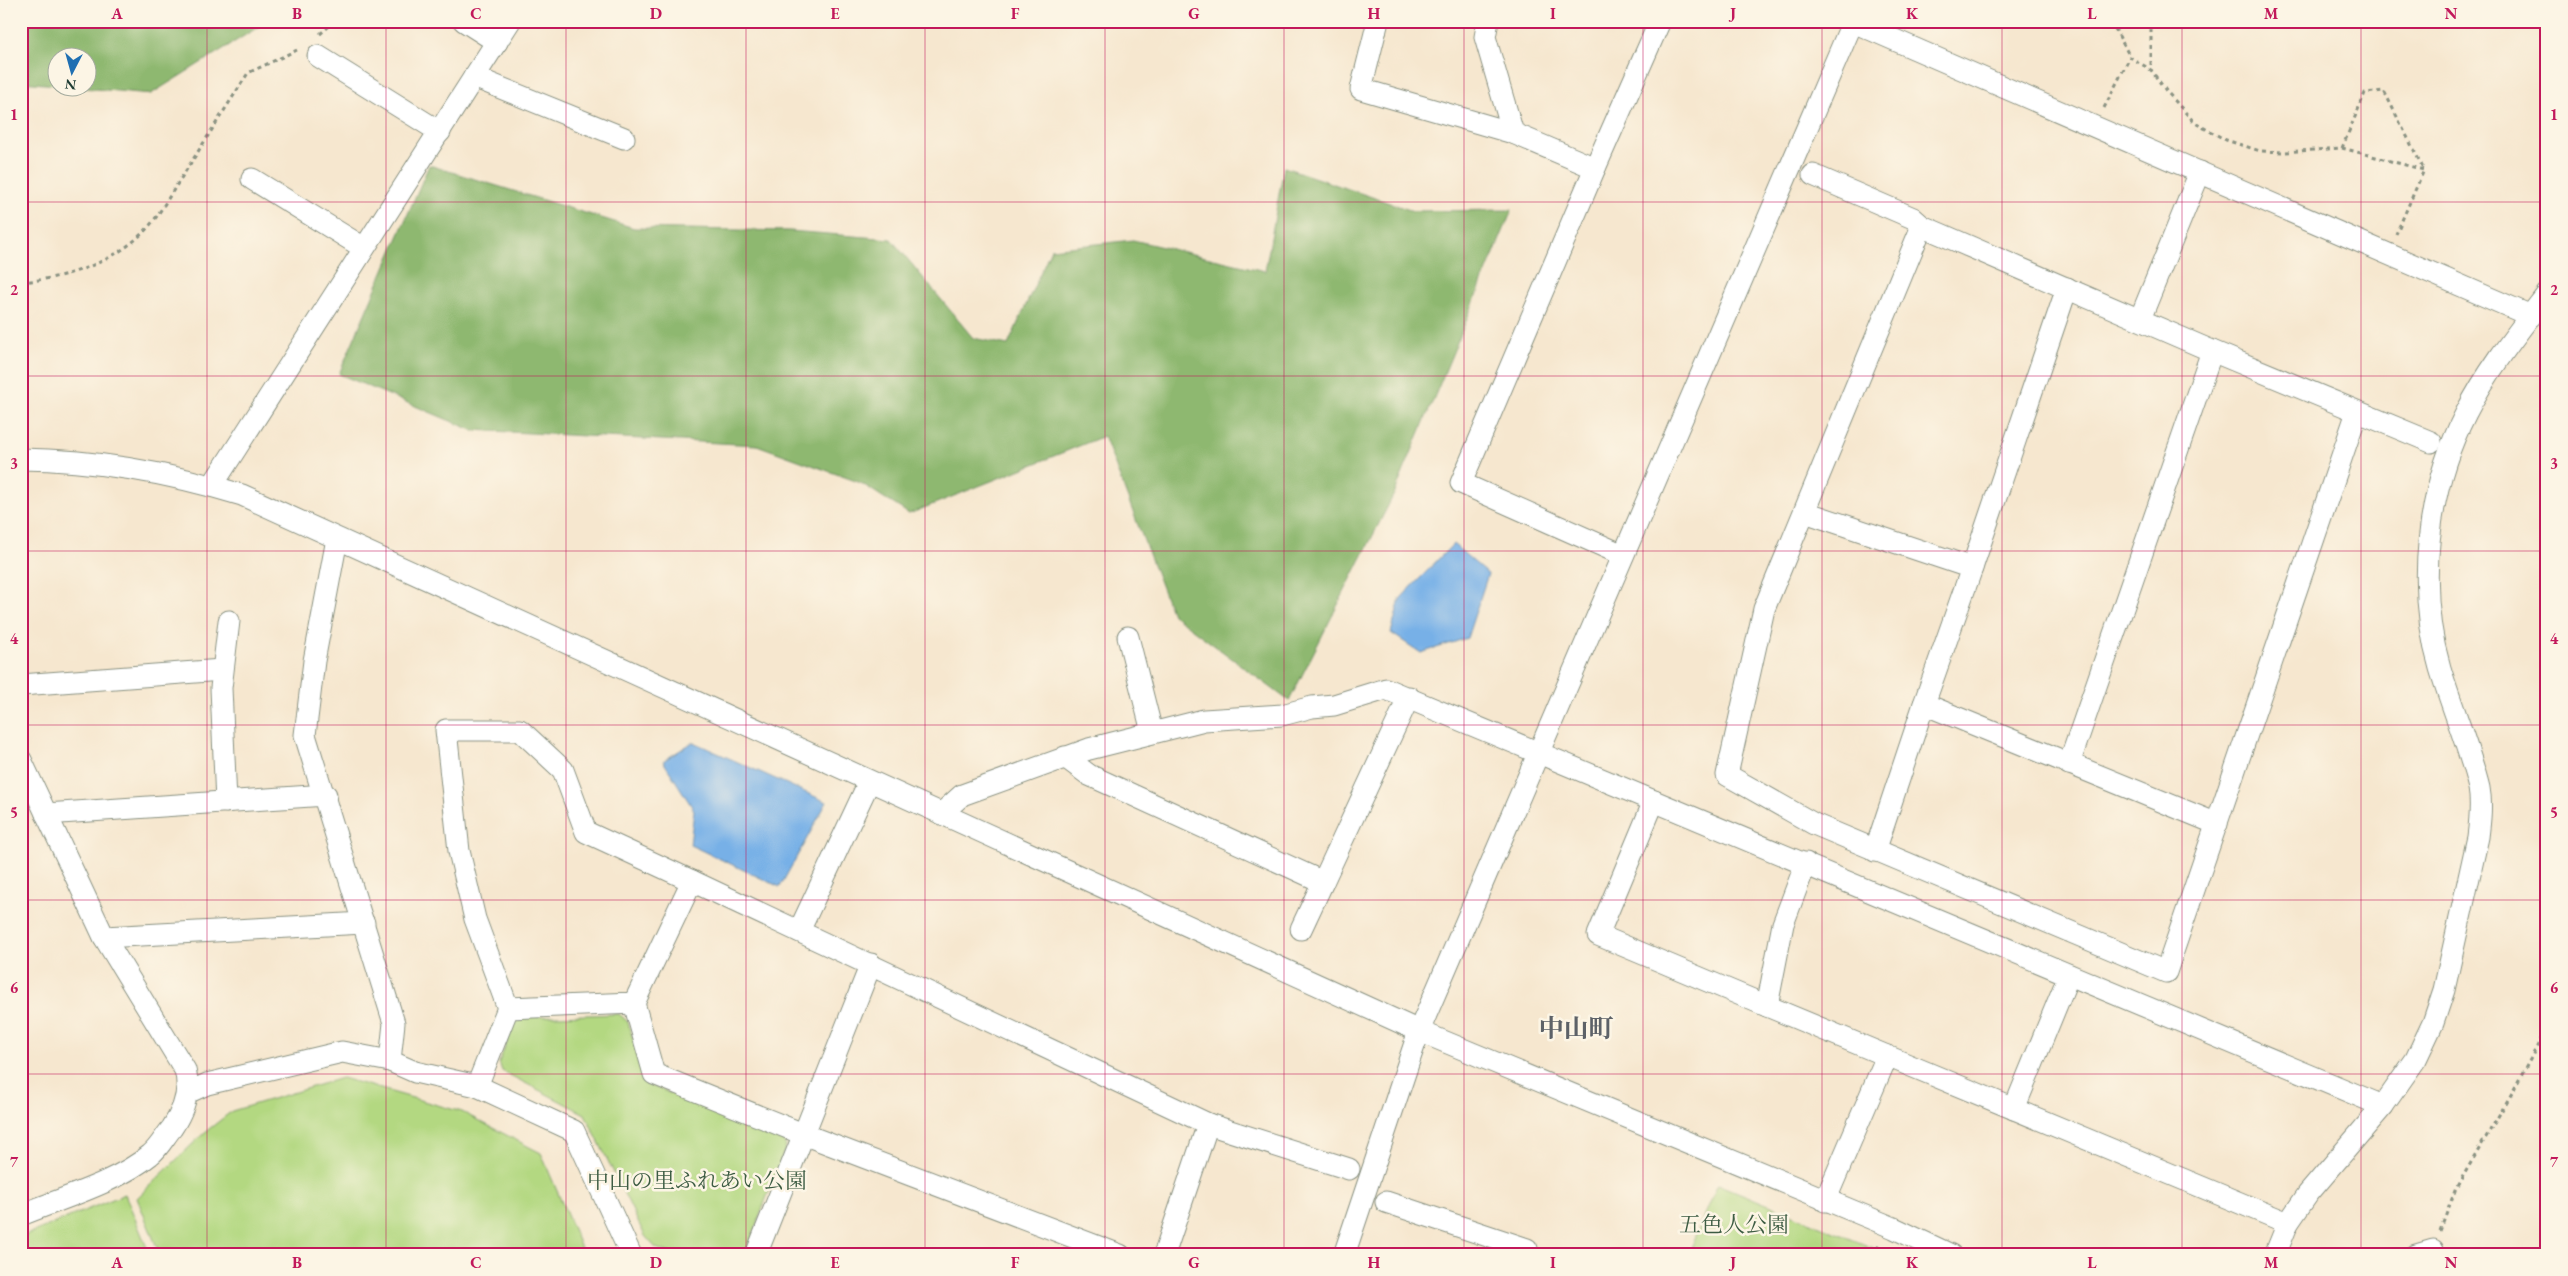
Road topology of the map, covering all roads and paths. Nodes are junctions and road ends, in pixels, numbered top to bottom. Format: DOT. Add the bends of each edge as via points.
graph roads {
  1 [pos="335,21"];
  2 [pos="464,21"];
  3 [pos="510,21"];
  4 [pos="1378,21"];
  5 [pos="1488,21"];
  6 [pos="1660,21"];
  7 [pos="2111,21"];
  8 [pos="2151,21"];
  9 [pos="1852,22"];
  10 [pos="496,42"];
  11 [pos="311,48"];
  12 [pos="2130,57"];
  13 [pos="2152,70"];
  14 [pos="474,77"];
  15 [pos="2103,110"];
  16 [pos="440,132"];
  17 [pos="1513,133"];
  18 [pos="624,138"];
  19 [pos="2342,148"];
  20 [pos="1595,168"];
  21 [pos="2424,170"];
  22 [pos="2200,172"];
  23 [pos="1813,175"];
  24 [pos="252,179"];
  25 [pos="1922,226"];
  26 [pos="2394,236"];
  27 [pos="364,248"];
  28 [pos="21,282"];
  29 [pos="2067,288"];
  30 [pos="2547,294"];
  31 [pos="2531,316"];
  32 [pos="2140,319"];
  33 [pos="2212,351"];
  34 [pos="2357,412"];
  35 [pos="2431,442"];
  36 [pos="21,460"];
  37 [pos="212,486"];
  38 [pos="1805,512"];
  39 [pos="337,539"];
  40 [pos="1623,555"];
  41 [pos="1972,568"];
  42 [pos="229,621"];
  43 [pos="1128,637"];
  44 [pos="222,670"];
  45 [pos="21,685"];
  46 [pos="1409,698"];
  47 [pos="1924,704"];
  48 [pos="1152,732"];
  49 [pos="1539,753"];
  50 [pos="1065,757"];
  51 [pos="21,760"];
  52 [pos="2070,764"];
  53 [pos="869,782"];
  54 [pos="26,786"];
  55 [pos="326,795"];
  56 [pos="1654,801"];
  57 [pos="226,802"];
  58 [pos="942,813"];
  59 [pos="46,814"];
  60 [pos="2217,824"];
  61 [pos="1875,851"];
  62 [pos="1806,863"];
  63 [pos="692,881"];
  64 [pos="1323,882"];
  65 [pos="364,923"];
  66 [pos="1301,929"];
  67 [pos="799,931"];
  68 [pos="104,937"];
  69 [pos="872,964"];
  70 [pos="2069,974"];
  71 [pos="634,1003"];
  72 [pos="1767,1006"];
  73 [pos="508,1008"];
  74 [pos="2547,1028"];
  75 [pos="1419,1031"];
  76 [pos="1887,1056"];
  77 [pos="390,1062"];
  78 [pos="478,1086"];
  79 [pos="187,1093"];
  80 [pos="2383,1106"];
  81 [pos="2014,1109"];
  82 [pos="1208,1124"];
  83 [pos="803,1134"];
  84 [pos="1349,1169"];
  85 [pos="1386,1202"];
  86 [pos="1825,1202"];
  87 [pos="21,1215"];
  88 [pos="2288,1223"];
  89 [pos="2424,1252"];
  90 [pos="1530,1253"];
  91 [pos="631,1255"];
  92 [pos="756,1255"];
  93 [pos="1120,1255"];
  94 [pos="1164,1255"];
  95 [pos="1344,1255"];
  96 [pos="1951,1255"];
  97 [pos="2275,1255"];
  1 -- 11 [label="path"];
  2 -- 10 [label="street"];
  3 -- 10 [label="street"];
  4 -- 17 [label="street" via="1361,88"];
  5 -- 17 [label="street" via="1485,37"];
  6 -- 20 [label="street"];
  7 -- 12 [label="path"];
  8 -- 13 [label="path"];
  9 -- 22 [label="street"];
  9 -- 40 [label="street"];
  10 -- 14 [label="street"];
  11 -- 16 [label="street"];
  11 -- 28 [label="path" via="248,73 142,236 77,272 50,280"];
  12 -- 13 [label="path"];
  12 -- 15 [label="path"];
  13 -- 19 [label="path" via="2166,92 2195,123 2226,140 2260,150 2285,152"];
  14 -- 16 [label="street"];
  14 -- 18 [label="street"];
  16 -- 27 [label="street"];
  17 -- 20 [label="street"];
  19 -- 21 [label="path"];
  19 -- 21 [label="path" via="2365,93 2384,91"];
  20 -- 40 [label="street" via="1461,483"];
  21 -- 26 [label="path"];
  22 -- 31 [label="street"];
  22 -- 32 [label="street"];
  23 -- 25 [label="street" via="1913,218"];
  24 -- 27 [label="street"];
  25 -- 29 [label="street"];
  25 -- 38 [label="street"];
  27 -- 37 [label="street"];
  29 -- 32 [label="street"];
  29 -- 41 [label="street"];
  30 -- 31 [label="street"];
  31 -- 80 [label="street" via="2483,382 2465,414 2447,458 2434,516 2426,570 2433,633 2450,701 2479,789 2481,813 2448,970 2433,1023 2416,1059"];
  32 -- 33 [label="street"];
  33 -- 34 [label="street"];
  33 -- 52 [label="street"];
  34 -- 35 [label="street"];
  34 -- 60 [label="street"];
  36 -- 37 [label="street" via="78,461 143,470"];
  37 -- 39 [label="street" via="242,496"];
  38 -- 41 [label="street"];
  38 -- 61 [label="street" via="1764,610 1727,775 1814,824"];
  39 -- 53 [label="street"];
  39 -- 55 [label="street" via="314,661 305,734"];
  40 -- 49 [label="street"];
  41 -- 47 [label="street"];
  42 -- 44 [label="street"];
  43 -- 48 [label="street"];
  44 -- 45 [label="street"];
  44 -- 57 [label="street"];
  46 -- 48 [label="street" via="1386,690 1282,715 1204,720"];
  46 -- 49 [label="street"];
  46 -- 64 [label="street"];
  47 -- 52 [label="street"];
  47 -- 61 [label="street"];
  48 -- 50 [label="street"];
  49 -- 56 [label="street"];
  49 -- 75 [label="street"];
  50 -- 58 [label="street" via="962,795"];
  50 -- 64 [label="street" via="1089,775"];
  51 -- 54 [label="street"];
  52 -- 60 [label="street"];
  53 -- 58 [label="street"];
  53 -- 67 [label="street"];
  54 -- 59 [label="street"];
  55 -- 57 [label="street"];
  55 -- 65 [label="street"];
  56 -- 62 [label="street"];
  56 -- 72 [label="street" via="1598,936"];
  57 -- 59 [label="street"];
  58 -- 75 [label="street"];
  59 -- 68 [label="street"];
  60 -- 61 [label="street" via="2166,972"];
  62 -- 70 [label="street"];
  62 -- 72 [label="street" via="1783,924"];
  63 -- 67 [label="street"];
  63 -- 71 [label="street"];
  63 -- 73 [label="street" via="586,832 563,770 520,730 446,730 460,851 472,909"];
  64 -- 66 [label="street"];
  65 -- 68 [label="street"];
  65 -- 77 [label="street" via="394,1023"];
  67 -- 69 [label="street"];
  68 -- 79 [label="street" via="185,1070"];
  69 -- 82 [label="street"];
  69 -- 83 [label="street"];
  70 -- 80 [label="street"];
  70 -- 81 [label="street"];
  71 -- 73 [label="street"];
  71 -- 83 [label="street" via="654,1074"];
  72 -- 76 [label="street"];
  73 -- 78 [label="street"];
  74 -- 89 [label="path" via="2456,1188"];
  75 -- 86 [label="street"];
  75 -- 95 [label="street"];
  76 -- 81 [label="street"];
  76 -- 86 [label="street"];
  77 -- 78 [label="street" via="415,1072"];
  77 -- 79 [label="street" via="342,1052 207,1084"];
  78 -- 91 [label="street" via="574,1131"];
  79 -- 87 [label="street" via="184,1108 176,1122 152,1154 134,1167"];
  80 -- 88 [label="street" via="2308,1194"];
  81 -- 88 [label="street"];
  82 -- 84 [label="street"];
  82 -- 94 [label="street"];
  83 -- 92 [label="street"];
  83 -- 93 [label="street"];
  85 -- 90 [label="street"];
  86 -- 96 [label="street" via="1894,1228"];
  88 -- 97 [label="street"];
}
